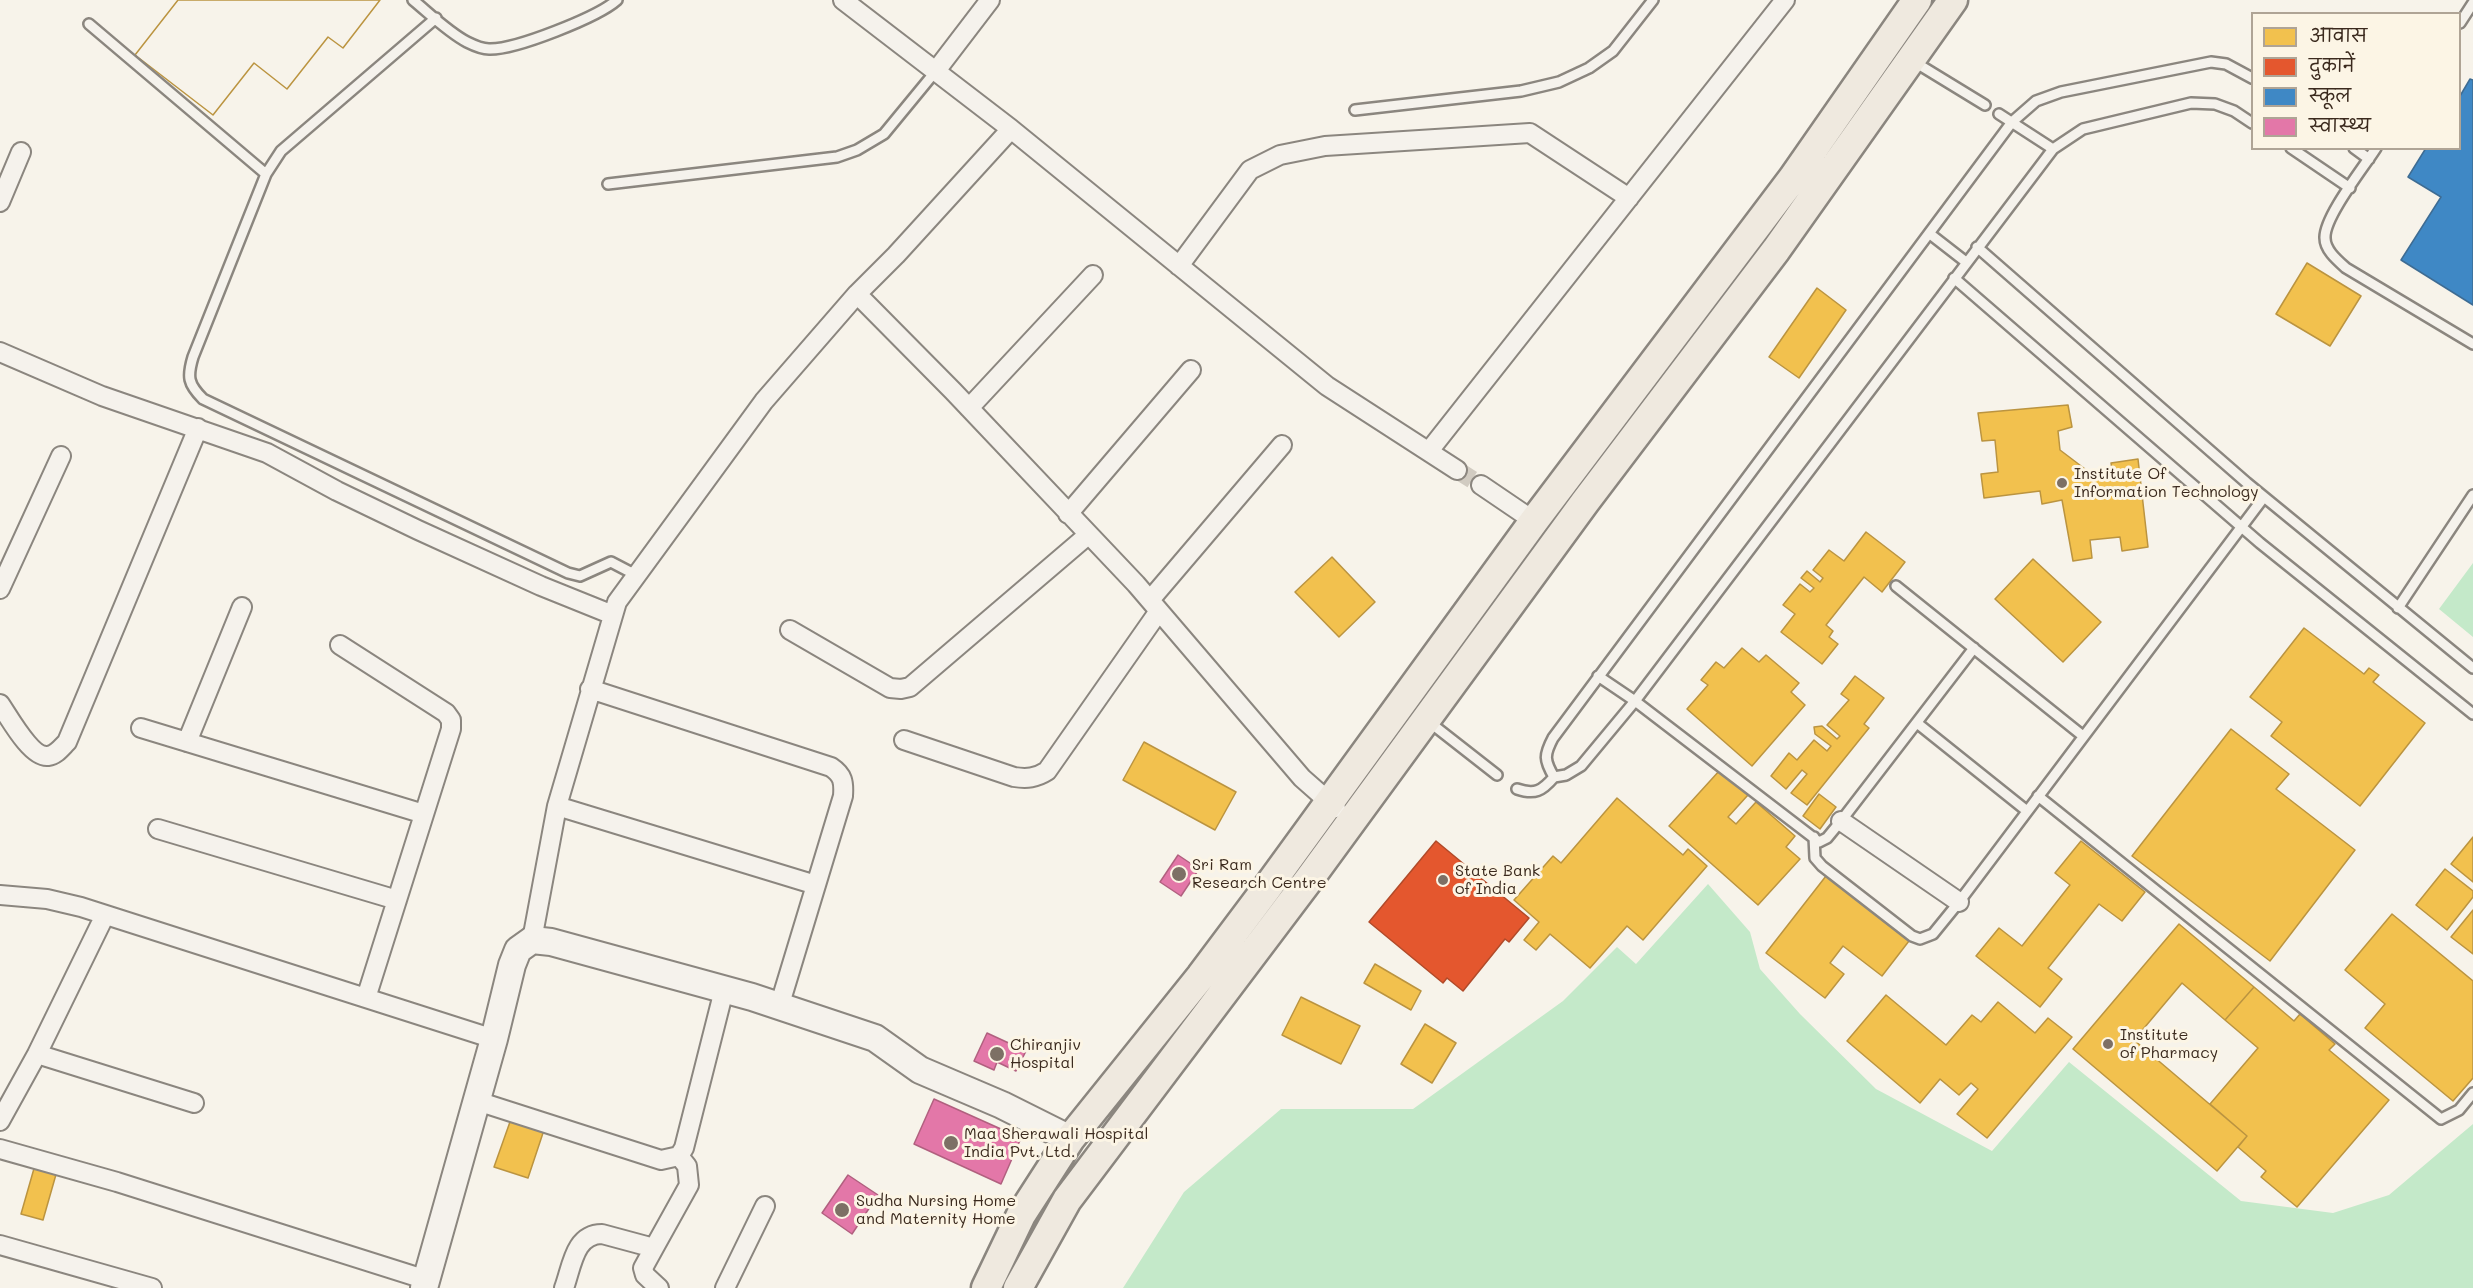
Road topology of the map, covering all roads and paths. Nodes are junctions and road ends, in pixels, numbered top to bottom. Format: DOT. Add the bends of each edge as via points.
graph roads {
  1 [pos="413,0"];
  2 [pos="617,0"];
  3 [pos="843,0"];
  4 [pos="990,0"];
  5 [pos="1653,0"];
  6 [pos="1785,0"];
  7 [pos="1953,0"];
  8 [pos="1911,2"];
  9 [pos="2473,3"];
  10 [pos="436,18"];
  11 [pos="2461,21"];
  12 [pos="89,24"];
  13 [pos="1899,53"];
  14 [pos="935,72"];
  15 [pos="2251,77"];
  16 [pos="1985,105"];
  17 [pos="1355,110"];
  18 [pos="1999,114"];
  19 [pos="2012,122"];
  20 [pos="2251,122"];
  21 [pos="1011,129"];
  22 [pos="2053,148"];
  23 [pos="2294,150"];
  24 [pos="2358,150"];
  25 [pos="2375,150"];
  26 [pos="21,152"];
  27 [pos="2369,159"];
  28 [pos="266,174"];
  29 [pos="608,184"];
  30 [pos="2350,188"];
  31 [pos="1629,198"];
  32 [pos="0,202"];
  33 [pos="1930,234"];
  34 [pos="1977,247"];
  35 [pos="1966,262"];
  36 [pos="1179,266"];
  37 [pos="1093,275"];
  38 [pos="1954,278"];
  39 [pos="857,294"];
  40 [pos="2473,344"];
  41 [pos="0,352"];
  42 [pos="1191,370"];
  43 [pos="969,408"];
  44 [pos="198,428"];
  45 [pos="1282,445"];
  46 [pos="1429,451"];
  47 [pos="61,456"];
  48 [pos="1457,470"];
  49 [pos="1480,485"];
  50 [pos="2473,495"];
  51 [pos="2264,496"];
  52 [pos="1068,514"];
  53 [pos="1534,521"];
  54 [pos="2241,526"];
  55 [pos="1088,535"];
  56 [pos="636,575"];
  57 [pos="1896,586"];
  58 [pos="0,589"];
  59 [pos="1154,605"];
  60 [pos="242,607"];
  61 [pos="2398,608"];
  62 [pos="613,615"];
  63 [pos="790,630"];
  64 [pos="340,645"];
  65 [pos="1974,648"];
  66 [pos="2473,668"];
  67 [pos="1598,676"];
  68 [pos="590,689"];
  69 [pos="1635,701"];
  70 [pos="0,704"];
  71 [pos="2473,714"];
  72 [pos="1426,719"];
  73 [pos="1917,723"];
  74 [pos="141,728"];
  75 [pos="2083,736"];
  76 [pos="904,740"];
  77 [pos="187,742"];
  78 [pos="1497,775"];
  79 [pos="1554,777"];
  80 [pos="1517,789"];
  81 [pos="2038,795"];
  82 [pos="1329,801"];
  83 [pos="557,806"];
  84 [pos="2027,811"];
  85 [pos="424,814"];
  86 [pos="1841,821"];
  87 [pos="1352,822"];
  88 [pos="158,829"];
  89 [pos="1814,837"];
  90 [pos="816,885"];
  91 [pos="0,895"];
  92 [pos="397,900"];
  93 [pos="1959,902"];
  94 [pos="105,915"];
  95 [pos="532,940"];
  96 [pos="724,990"];
  97 [pos="366,998"];
  98 [pos="780,1007"];
  99 [pos="494,1039"];
  100 [pos="37,1054"];
  101 [pos="2473,1093"];
  102 [pos="477,1101"];
  103 [pos="194,1103"];
  104 [pos="0,1121"];
  105 [pos="1070,1139"];
  106 [pos="0,1149"];
  107 [pos="678,1156"];
  108 [pos="765,1206"];
  109 [pos="0,1245"];
  110 [pos="654,1248"];
  111 [pos="425,1284"];
  112 [pos="152,1288"];
  113 [pos="564,1288"];
  114 [pos="658,1288"];
  115 [pos="725,1288"];
  116 [pos="986,1288"];
  117 [pos="1018,1288"];
  1 -- 10 [label="lane"];
  2 -- 10 [label="lane" via="584,20 489,49 467,42"];
  3 -- 14 [label="street"];
  4 -- 14 [label="street"];
  5 -- 17 [label="lane" via="1613,51 1559,82 1521,92"];
  6 -- 31 [label="street"];
  7 -- 13 [label="main road"];
  8 -- 13 [label="main road"];
  9 -- 11 [label="lane"];
  10 -- 28 [label="lane" via="282,151"];
  12 -- 28 [label="lane"];
  13 -- 16 [label="lane"];
  13 -- 53 [label="main road" via="1793,178"];
  13 -- 72 [label="main road" via="1776,250"];
  14 -- 21 [label="street"];
  14 -- 29 [label="lane" via="884,134 837,157"];
  15 -- 19 [label="lane" via="2226,64 2211,62 2061,92 2036,101"];
  18 -- 19 [label="lane"];
  19 -- 22 [label="lane"];
  19 -- 33 [label="lane"];
  20 -- 22 [label="lane" via="2215,104 2191,103 2084,129"];
  21 -- 36 [label="street"];
  21 -- 39 [label="street"];
  22 -- 34 [label="lane"];
  23 -- 30 [label="lane"];
  24 -- 27 [label="lane"];
  25 -- 27 [label="lane"];
  26 -- 32 [label="street"];
  27 -- 30 [label="lane"];
  28 -- 56 [label="lane" via="188,373 192,388 203,399 568,573 580,576 611,562"];
  30 -- 40 [label="lane" via="2329,219 2324,238 2330,253 2346,268"];
  31 -- 36 [label="street" via="1530,133 1325,146 1280,155 1250,170"];
  31 -- 46 [label="street"];
  33 -- 35 [label="lane"];
  33 -- 67 [label="lane"];
  34 -- 35 [label="lane"];
  34 -- 51 [label="lane"];
  35 -- 38 [label="lane"];
  36 -- 46 [label="street" via="1327,386"];
  37 -- 43 [label="street"];
  38 -- 54 [label="lane"];
  38 -- 69 [label="lane"];
  39 -- 43 [label="street"];
  39 -- 56 [label="street" via="764,401"];
  41 -- 44 [label="street" via="102,396"];
  42 -- 52 [label="street"];
  43 -- 52 [label="street"];
  44 -- 62 [label="street" via="267,453 418,530"];
  44 -- 70 [label="street" via="67,742 57,753 46,757 36,753"];
  45 -- 59 [label="street"];
  46 -- 48 [label="street"];
  47 -- 58 [label="street"];
  49 -- 53 [label="street"];
  50 -- 61 [label="lane"];
  51 -- 54 [label="lane"];
  51 -- 61 [label="lane"];
  52 -- 55 [label="street"];
  53 -- 82 [label="main road"];
  54 -- 71 [label="lane"];
  54 -- 75 [label="lane"];
  55 -- 59 [label="street"];
  55 -- 63 [label="street" via="910,687 890,688"];
  56 -- 62 [label="street" via="617,602"];
  57 -- 65 [label="lane"];
  59 -- 76 [label="street" via="1047,771 1039,776 1014,777"];
  59 -- 82 [label="street" via="1302,778"];
  60 -- 77 [label="street"];
  61 -- 66 [label="lane"];
  62 -- 68 [label="street"];
  64 -- 85 [label="street" via="446,712 451,720"];
  65 -- 73 [label="lane"];
  65 -- 75 [label="lane"];
  67 -- 69 [label="lane"];
  67 -- 79 [label="lane" via="1548,748 1545,762"];
  68 -- 83 [label="street"];
  68 -- 90 [label="street" via="831,766 840,773 843,796"];
  69 -- 79 [label="lane" via="1581,766"];
  69 -- 89 [label="lane"];
  72 -- 78 [label="lane"];
  72 -- 87 [label="main road"];
  73 -- 84 [label="lane"];
  73 -- 86 [label="lane"];
  74 -- 77 [label="street"];
  75 -- 81 [label="lane"];
  77 -- 85 [label="street"];
  79 -- 80 [label="lane" via="1543,789 1531,794"];
  81 -- 84 [label="lane"];
  81 -- 101 [label="lane" via="2441,1119 2459,1110"];
  82 -- 87 [label="street"];
  82 -- 105 [label="main road" via="1201,976"];
  83 -- 90 [label="street"];
  83 -- 95 [label="street"];
  84 -- 93 [label="lane"];
  85 -- 92 [label="street"];
  86 -- 89 [label="lane" via="1827,838 1819,842"];
  86 -- 93 [label="street"];
  87 -- 117 [label="main road" via="1067,1200"];
  88 -- 92 [label="street"];
  89 -- 93 [label="lane" via="1815,858 1912,936 1920,939 1933,934"];
  90 -- 98 [label="street"];
  91 -- 94 [label="street" via="46,899"];
  92 -- 97 [label="street"];
  94 -- 97 [label="street"];
  94 -- 100 [label="street"];
  95 -- 96 [label="street"];
  95 -- 99 [label="street" via="518,950 512,965"];
  96 -- 98 [label="street"];
  96 -- 107 [label="street" via="684,1148"];
  97 -- 99 [label="street"];
  98 -- 105 [label="street" via="875,1038 920,1070"];
  99 -- 102 [label="street"];
  100 -- 103 [label="street"];
  100 -- 104 [label="street"];
  102 -- 107 [label="street" via="661,1160"];
  102 -- 111 [label="street"];
  105 -- 116 [label="main road" via="1021,1215"];
  106 -- 111 [label="street" via="117,1182"];
  107 -- 110 [label="street" via="687,1166 689,1185"];
  108 -- 115 [label="street"];
  109 -- 112 [label="street"];
  110 -- 113 [label="street" via="602,1234 586,1237 579,1244"];
  110 -- 114 [label="street" via="643,1268"];
}
